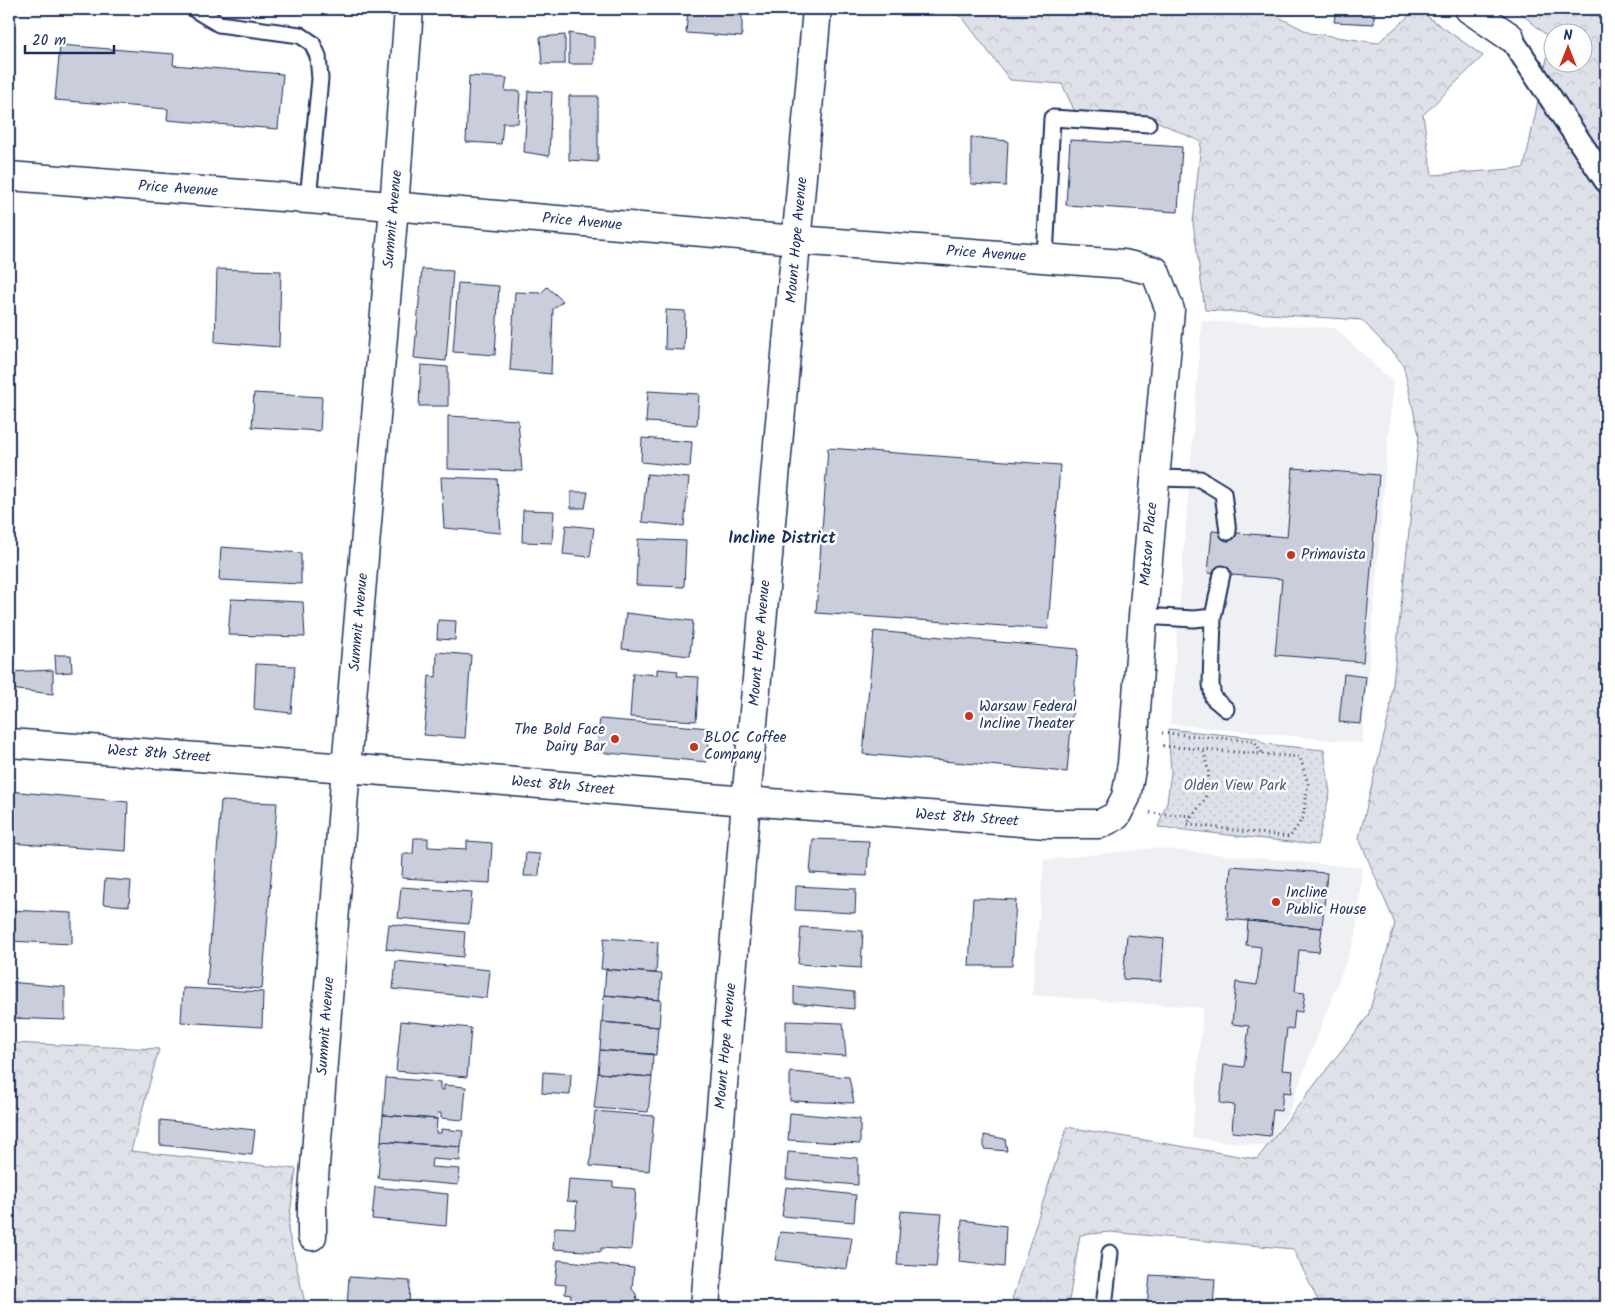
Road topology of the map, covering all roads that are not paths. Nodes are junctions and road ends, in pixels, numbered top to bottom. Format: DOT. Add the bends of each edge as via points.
graph roads {
  1 [pos="194,9"];
  2 [pos="410,9"];
  3 [pos="817,9"];
  4 [pos="1469,9"];
  5 [pos="1510,37"];
  6 [pos="1148,124"];
  7 [pos="9,176"];
  8 [pos="1606,181"];
  9 [pos="308,199"];
  10 [pos="394,207"];
  11 [pos="797,240"];
  12 [pos="1045,258"];
  13 [pos="1155,270"];
  14 [pos="1154,478"];
  15 [pos="1228,532"];
  16 [pos="1222,574"];
  17 [pos="1143,616"];
  18 [pos="1213,617"];
  19 [pos="1226,709"];
  20 [pos="9,743"];
  21 [pos="346,768"];
  22 [pos="746,801"];
  23 [pos="1116,816"];
  24 [pos="312,1236"];
  25 [pos="1110,1253"];
  26 [pos="705,1307"];
  27 [pos="1104,1307"];
  1 -- 9 [label="lane" via="219,24 300,35 312,43 318,56 320,79"];
  2 -- 10 [label="street, Summit Avenue"];
  3 -- 11 [label="street, Mount Hope Avenue"];
  4 -- 5 [label="street"];
  5 -- 8 [label="street"];
  6 -- 12 [label="lane" via="1052,118"];
  7 -- 9 [label="street, Price Avenue"];
  9 -- 10 [label="street, Price Avenue"];
  10 -- 11 [label="street, Price Avenue"];
  10 -- 21 [label="street, Summit Avenue"];
  11 -- 12 [label="street, Price Avenue"];
  11 -- 22 [label="street, Mount Hope Avenue"];
  12 -- 13 [label="street, Price Avenue"];
  13 -- 14 [label="street, Matson Place" via="1170,310"];
  14 -- 15 [label="lane" via="1200,479 1223,493"];
  14 -- 17 [label="street, Matson Place"];
  16 -- 18 [label="lane"];
  17 -- 18 [label="lane"];
  17 -- 23 [label="street, Matson Place" via="1132,764 1126,797"];
  18 -- 19 [label="lane" via="1211,684 1213,698"];
  20 -- 21 [label="street, West 8th Street"];
  21 -- 22 [label="street, West 8th Street"];
  21 -- 24 [label="street, Summit Avenue"];
  22 -- 23 [label="street, West 8th Street" via="1047,824 1100,824"];
  22 -- 26 [label="street, Mount Hope Avenue"];
  25 -- 27 [label="lane"];
}
